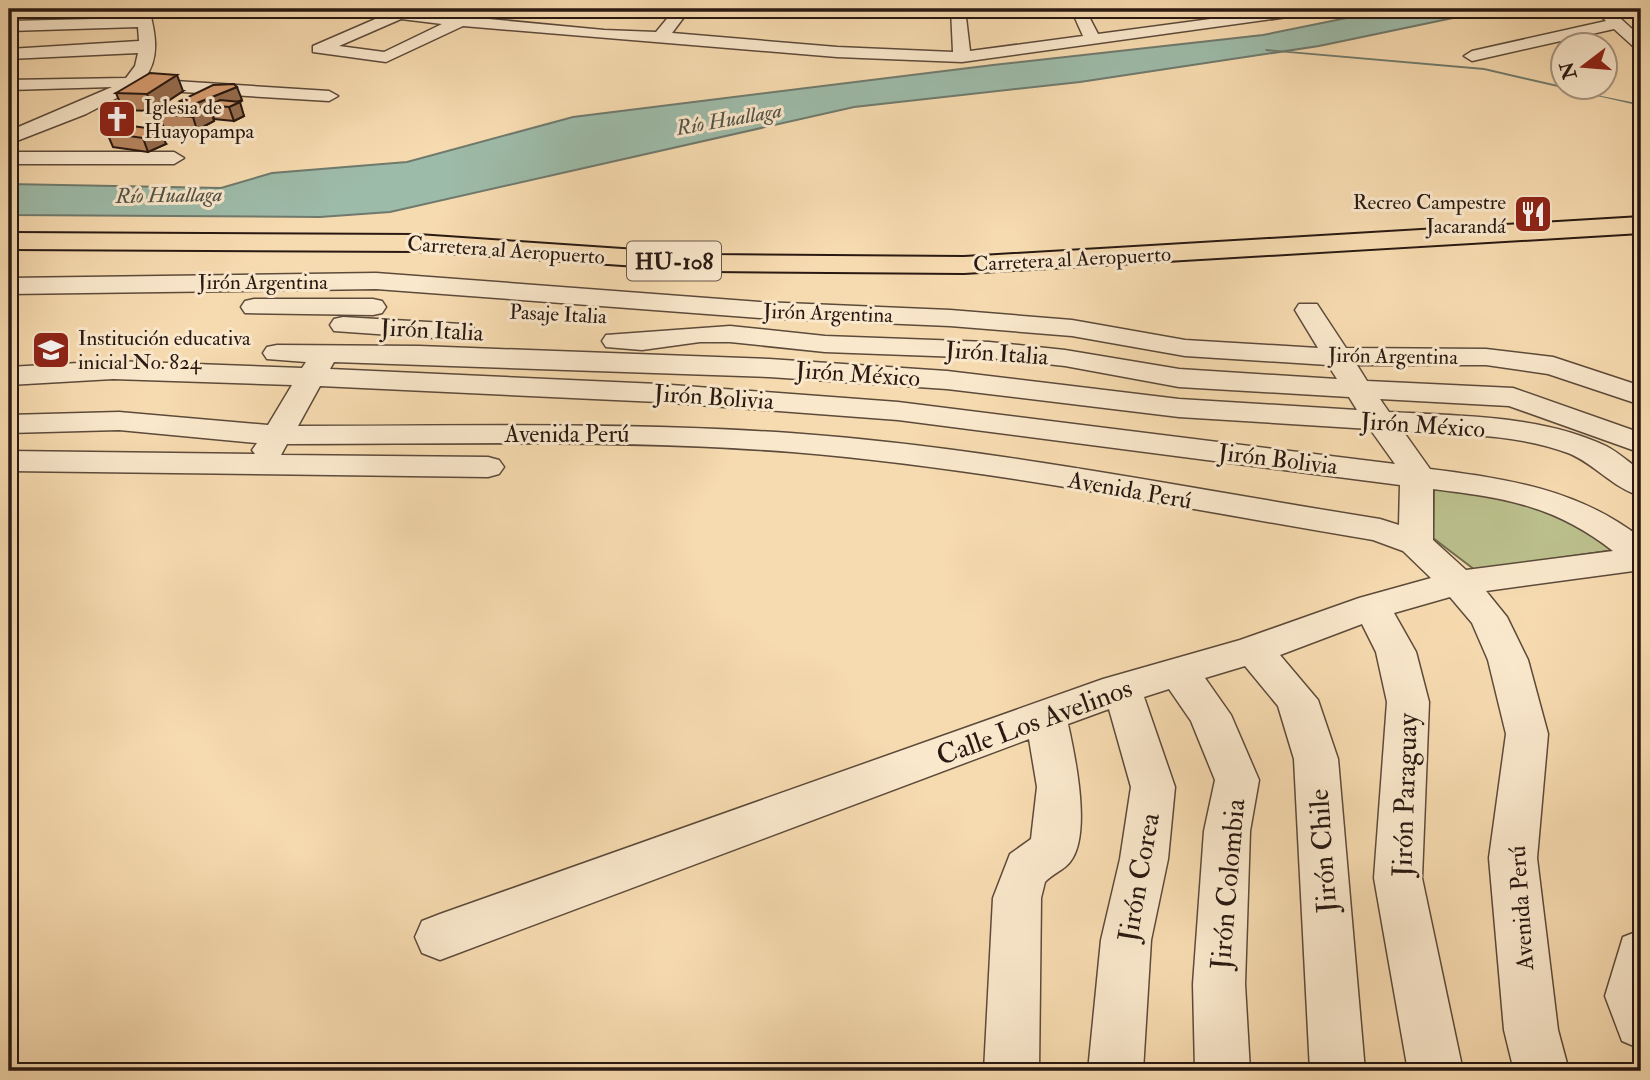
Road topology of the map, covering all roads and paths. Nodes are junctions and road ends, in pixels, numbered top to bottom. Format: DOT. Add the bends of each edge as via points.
graph roads {
  1 [pos="340,9"];
  2 [pos="683,9"];
  3 [pos="958,9"];
  4 [pos="1078,9"];
  5 [pos="1311,9"];
  6 [pos="1601,9"];
  7 [pos="403,11"];
  8 [pos="135,15"];
  9 [pos="1134,17"];
  10 [pos="463,19"];
  11 [pos="1615,24"];
  12 [pos="9,26"];
  13 [pos="1144,33"];
  14 [pos="661,36"];
  15 [pos="1093,39"];
  16 [pos="1640,43"];
  17 [pos="138,49"];
  18 [pos="9,54"];
  19 [pos="386,57"];
  20 [pos="962,57"];
  21 [pos="1472,57"];
  22 [pos="121,82"];
  23 [pos="9,85"];
  24 [pos="308,95"];
  25 [pos="329,96"];
  26 [pos="58,116"];
  27 [pos="34,117"];
  28 [pos="9,118"];
  29 [pos="9,127"];
  30 [pos="9,138"];
  31 [pos="9,158"];
  32 [pos="174,158"];
  33 [pos="1641,225"];
  34 [pos="9,241"];
  35 [pos="376,281"];
  36 [pos="9,286"];
  37 [pos="62,301"];
  38 [pos="760,310"];
  39 [pos="1308,310"];
  40 [pos="350,316"];
  41 [pos="1185,348"];
  42 [pos="60,352"];
  43 [pos="1335,355"];
  44 [pos="318,365"];
  45 [pos="9,376"];
  46 [pos="1179,378"];
  47 [pos="1357,388"];
  48 [pos="1641,396"];
  49 [pos="1179,408"];
  50 [pos="1381,422"];
  51 [pos="9,424"];
  52 [pos="276,435"];
  53 [pos="1546,436"];
  54 [pos="1641,446"];
  55 [pos="9,461"];
  56 [pos="259,465"];
  57 [pos="488,467"];
  58 [pos="1416,478"];
  59 [pos="1641,486"];
  60 [pos="1415,543"];
  61 [pos="1641,558"];
  62 [pos="1458,583"];
  63 [pos="1372,607"];
  64 [pos="1253,650"];
  65 [pos="1177,671"];
  66 [pos="1117,690"];
  67 [pos="1046,716"];
  68 [pos="440,937"];
  69 [pos="1641,953"];
  70 [pos="1641,1023"];
  71 [pos="1012,1071"];
  72 [pos="1116,1071"];
  73 [pos="1223,1071"];
  74 [pos="1338,1071"];
  75 [pos="1436,1071"];
  76 [pos="1542,1071"];
  1 -- 7 [label="street"];
  2 -- 14 [label="street"];
  3 -- 20 [label="street"];
  4 -- 15 [label="street"];
  5 -- 13 [label="street"];
  6 -- 11 [label="street"];
  7 -- 10 [label="street"];
  7 -- 19 [label="street" via="319,49"];
  8 -- 12 [label="street"];
  8 -- 17 [label="street"];
  9 -- 13 [label="street"];
  10 -- 14 [label="street" via="604,35"];
  10 -- 19 [label="street"];
  11 -- 16 [label="street"];
  11 -- 21 [label="street"];
  13 -- 15 [label="street"];
  14 -- 20 [label="street" via="837,52"];
  15 -- 20 [label="street"];
  17 -- 18 [label="street"];
  17 -- 22 [label="street" via="141,73"];
  19 -- 24 [label="street"];
  22 -- 23 [label="street"];
  22 -- 24 [label="street"];
  22 -- 26 [label="street" via="106,98"];
  22 -- 27 [label="street"];
  24 -- 25 [label="street"];
  26 -- 27 [label="street"];
  26 -- 30 [label="street"];
  27 -- 28 [label="street"];
  27 -- 29 [label="street"];
  31 -- 32 [label="street"];
  33 -- 34 [label="main road, Carretera al Aeropuerto / HU-108" via="964,265 711,263 418,243"];
  35 -- 36 [label="street, Jirón Argentina"];
  35 -- 38 [label="street, Jirón Argentina"];
  35 -- 40 [label="street"];
  37 -- 40 [label="street, Pasaje Italia"];
  38 -- 40 [label="street, Pasaje Italia" via="689,317"];
  38 -- 41 [label="street, Jirón Argentina" via="1072,328"];
  39 -- 43 [label="street"];
  40 -- 44 [label="street"];
  40 -- 46 [label="street, Jirón Italia" via="642,342 730,334 825,344 989,350"];
  41 -- 43 [label="street, Jirón Argentina"];
  41 -- 46 [label="street"];
  42 -- 44 [label="street, Jirón México"];
  43 -- 47 [label="street"];
  43 -- 48 [label="street, Jirón Argentina" via="1486,357 1553,366"];
  44 -- 45 [label="street, Jirón Bolivia"];
  44 -- 49 [label="street, Jirón México" via="419,354 783,369 947,380"];
  44 -- 52 [label="street"];
  44 -- 58 [label="street, Jirón Bolivia" via="898,411"];
  46 -- 47 [label="street, Jirón Italia"];
  46 -- 49 [label="street"];
  47 -- 50 [label="street"];
  47 -- 54 [label="street, Jirón Italia" via="1513,397"];
  49 -- 50 [label="street, Jirón México"];
  50 -- 53 [label="street, Jirón México" via="1460,425"];
  50 -- 58 [label="street"];
  51 -- 52 [label="street, Avenida Perú" via="119,421"];
  52 -- 56 [label="street"];
  52 -- 60 [label="street, Avenida Perú" via="650,435 792,443 1024,472 1380,530"];
  53 -- 54 [label="street"];
  53 -- 59 [label="street, Jirón México" via="1597,454"];
  55 -- 56 [label="street"];
  56 -- 57 [label="street"];
  58 -- 60 [label="street"];
  58 -- 61 [label="street, Jirón Bolivia" via="1545,497 1594,520"];
  60 -- 62 [label="street, Avenida Perú"];
  61 -- 62 [label="street, Calle Los Avelinos"];
  62 -- 63 [label="street, Calle Los Avelinos"];
  62 -- 76 [label="street, Avenida Perú" via="1488,617 1508,660 1527,734 1513,858 1531,1030"];
  63 -- 64 [label="street, Calle Los Avelinos"];
  63 -- 75 [label="street, Jirón Paraguay" via="1396,652 1408,702 1398,878"];
  64 -- 65 [label="street, Calle Los Avelinos"];
  64 -- 74 [label="street, Jirón Chile" via="1297,700 1315,759"];
  65 -- 66 [label="street, Calle Los Avelinos"];
  65 -- 73 [label="street, Jirón Colombia" via="1210,715 1237,780 1227,831 1219,984"];
  66 -- 67 [label="street, Calle Los Avelinos"];
  66 -- 72 [label="street, Jirón Corea" via="1128,705 1153,787 1144,859 1126,940"];
  67 -- 68 [label="street, Calle Los Avelinos"];
  67 -- 71 [label="street" via="1059,787 1056,824 1053,850 1022,873 1017,898"];
  69 -- 70 [label="street" via="1631,996"];
}
